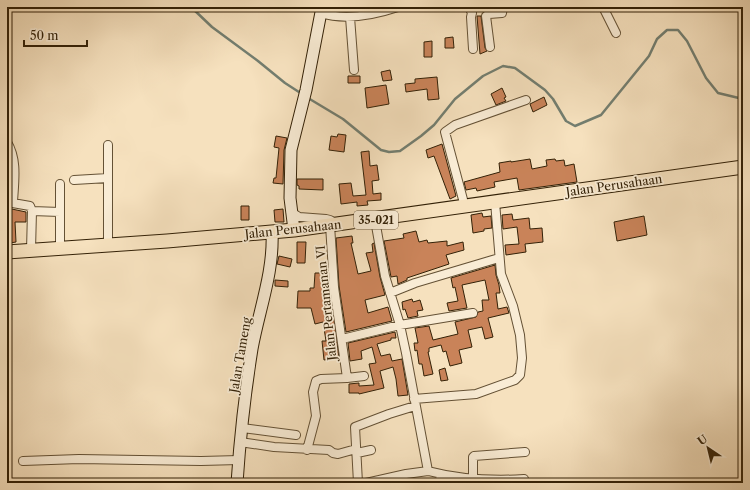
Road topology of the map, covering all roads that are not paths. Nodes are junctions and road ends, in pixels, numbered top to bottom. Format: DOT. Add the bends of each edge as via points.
graph roads {
  1 [pos="469,7"];
  2 [pos="503,7"];
  3 [pos="603,7"];
  4 [pos="394,8"];
  5 [pos="322,10"];
  6 [pos="350,17"];
  7 [pos="616,32"];
  8 [pos="490,47"];
  9 [pos="472,49"];
  10 [pos="354,70"];
  11 [pos="526,100"];
  12 [pos="7,142"];
  13 [pos="108,145"];
  14 [pos="743,167"];
  15 [pos="108,178"];
  16 [pos="74,180"];
  17 [pos="60,184"];
  18 [pos="10,202"];
  19 [pos="495,202"];
  20 [pos="465,207"];
  21 [pos="32,211"];
  22 [pos="60,212"];
  23 [pos="291,212"];
  24 [pos="375,220"];
  25 [pos="334,225"];
  26 [pos="294,230"];
  27 [pos="272,232"];
  28 [pos="108,245"];
  29 [pos="60,249"];
  30 [pos="31,250"];
  31 [pos="7,252"];
  32 [pos="499,258"];
  33 [pos="390,293"];
  34 [pos="473,313"];
  35 [pos="400,325"];
  36 [pos="342,339"];
  37 [pos="364,376"];
  38 [pos="347,378"];
  39 [pos="415,402"];
  40 [pos="242,428"];
  41 [pos="296,435"];
  42 [pos="240,442"];
  43 [pos="307,450"];
  44 [pos="371,450"];
  45 [pos="357,451"];
  46 [pos="526,452"];
  47 [pos="239,460"];
  48 [pos="23,461"];
  49 [pos="428,471"];
  50 [pos="406,474"];
  51 [pos="440,474"];
  52 [pos="473,478"];
  53 [pos="524,479"];
  54 [pos="464,480"];
  55 [pos="237,483"];
  56 [pos="358,483"];
  57 [pos="366,483"];
  58 [pos="406,483"];
  59 [pos="441,483"];
  1 -- 9 [label="street" via="472,13"];
  2 -- 8 [label="street" via="502,13 486,16"];
  3 -- 7 [label="street"];
  4 -- 6 [label="street"];
  5 -- 6 [label="street" via="328,15"];
  5 -- 23 [label="street" via="306,90 290,150"];
  6 -- 10 [label="street"];
  11 -- 20 [label="street" via="455,125 446,134"];
  12 -- 18 [label="street" via="14,160"];
  13 -- 15 [label="street"];
  14 -- 19 [label="main road, Jalan Perusahaan / 35-021"];
  15 -- 16 [label="street"];
  15 -- 28 [label="street"];
  17 -- 22 [label="street"];
  18 -- 21 [label="street" via="29,204"];
  19 -- 20 [label="main road, Jalan Perusahaan / 35-021"];
  19 -- 32 [label="street"];
  20 -- 24 [label="main road, Jalan Perusahaan / 35-021"];
  21 -- 22 [label="street"];
  21 -- 30 [label="street"];
  22 -- 29 [label="street"];
  23 -- 25 [label="street" via="298,217 330,220"];
  23 -- 26 [label="street"];
  24 -- 25 [label="main road, Jalan Perusahaan / 35-021"];
  24 -- 33 [label="street"];
  25 -- 26 [label="main road, Jalan Perusahaan / 35-021"];
  25 -- 36 [label="street, Jalan Pertamanan VI" via="334,287"];
  26 -- 27 [label="main road, Jalan Perusahaan / 35-021"];
  27 -- 28 [label="main road, Jalan Perusahaan / 35-021"];
  27 -- 40 [label="street, Jalan Tameng" via="271,265 252,348"];
  28 -- 29 [label="main road, Jalan Perusahaan / 35-021"];
  29 -- 30 [label="main road, Jalan Perusahaan / 35-021"];
  30 -- 31 [label="main road, Jalan Perusahaan / 35-021"];
  32 -- 33 [label="street"];
  32 -- 39 [label="street" via="501,274 520,335 520,375 515,380 476,394"];
  33 -- 35 [label="street"];
  34 -- 35 [label="street"];
  35 -- 36 [label="street"];
  35 -- 39 [label="street"];
  36 -- 38 [label="street, Jalan Pertamanan VI"];
  37 -- 38 [label="street"];
  38 -- 43 [label="street" via="316,381 313,392 316,416"];
  39 -- 45 [label="street" via="355,428"];
  39 -- 49 [label="street"];
  40 -- 41 [label="street"];
  40 -- 42 [label="street, Jalan Tameng"];
  42 -- 43 [label="street"];
  42 -- 47 [label="street, Jalan Tameng"];
  43 -- 45 [label="street" via="329,450 338,454"];
  44 -- 45 [label="street"];
  45 -- 56 [label="street"];
  46 -- 52 [label="street" via="474,456"];
  47 -- 48 [label="street"];
  47 -- 55 [label="street, Jalan Tameng"];
  49 -- 50 [label="street"];
  49 -- 51 [label="street"];
  50 -- 57 [label="street"];
  50 -- 58 [label="street"];
  51 -- 54 [label="street"];
  51 -- 59 [label="street"];
  52 -- 53 [label="street"];
  52 -- 54 [label="street"];
}
